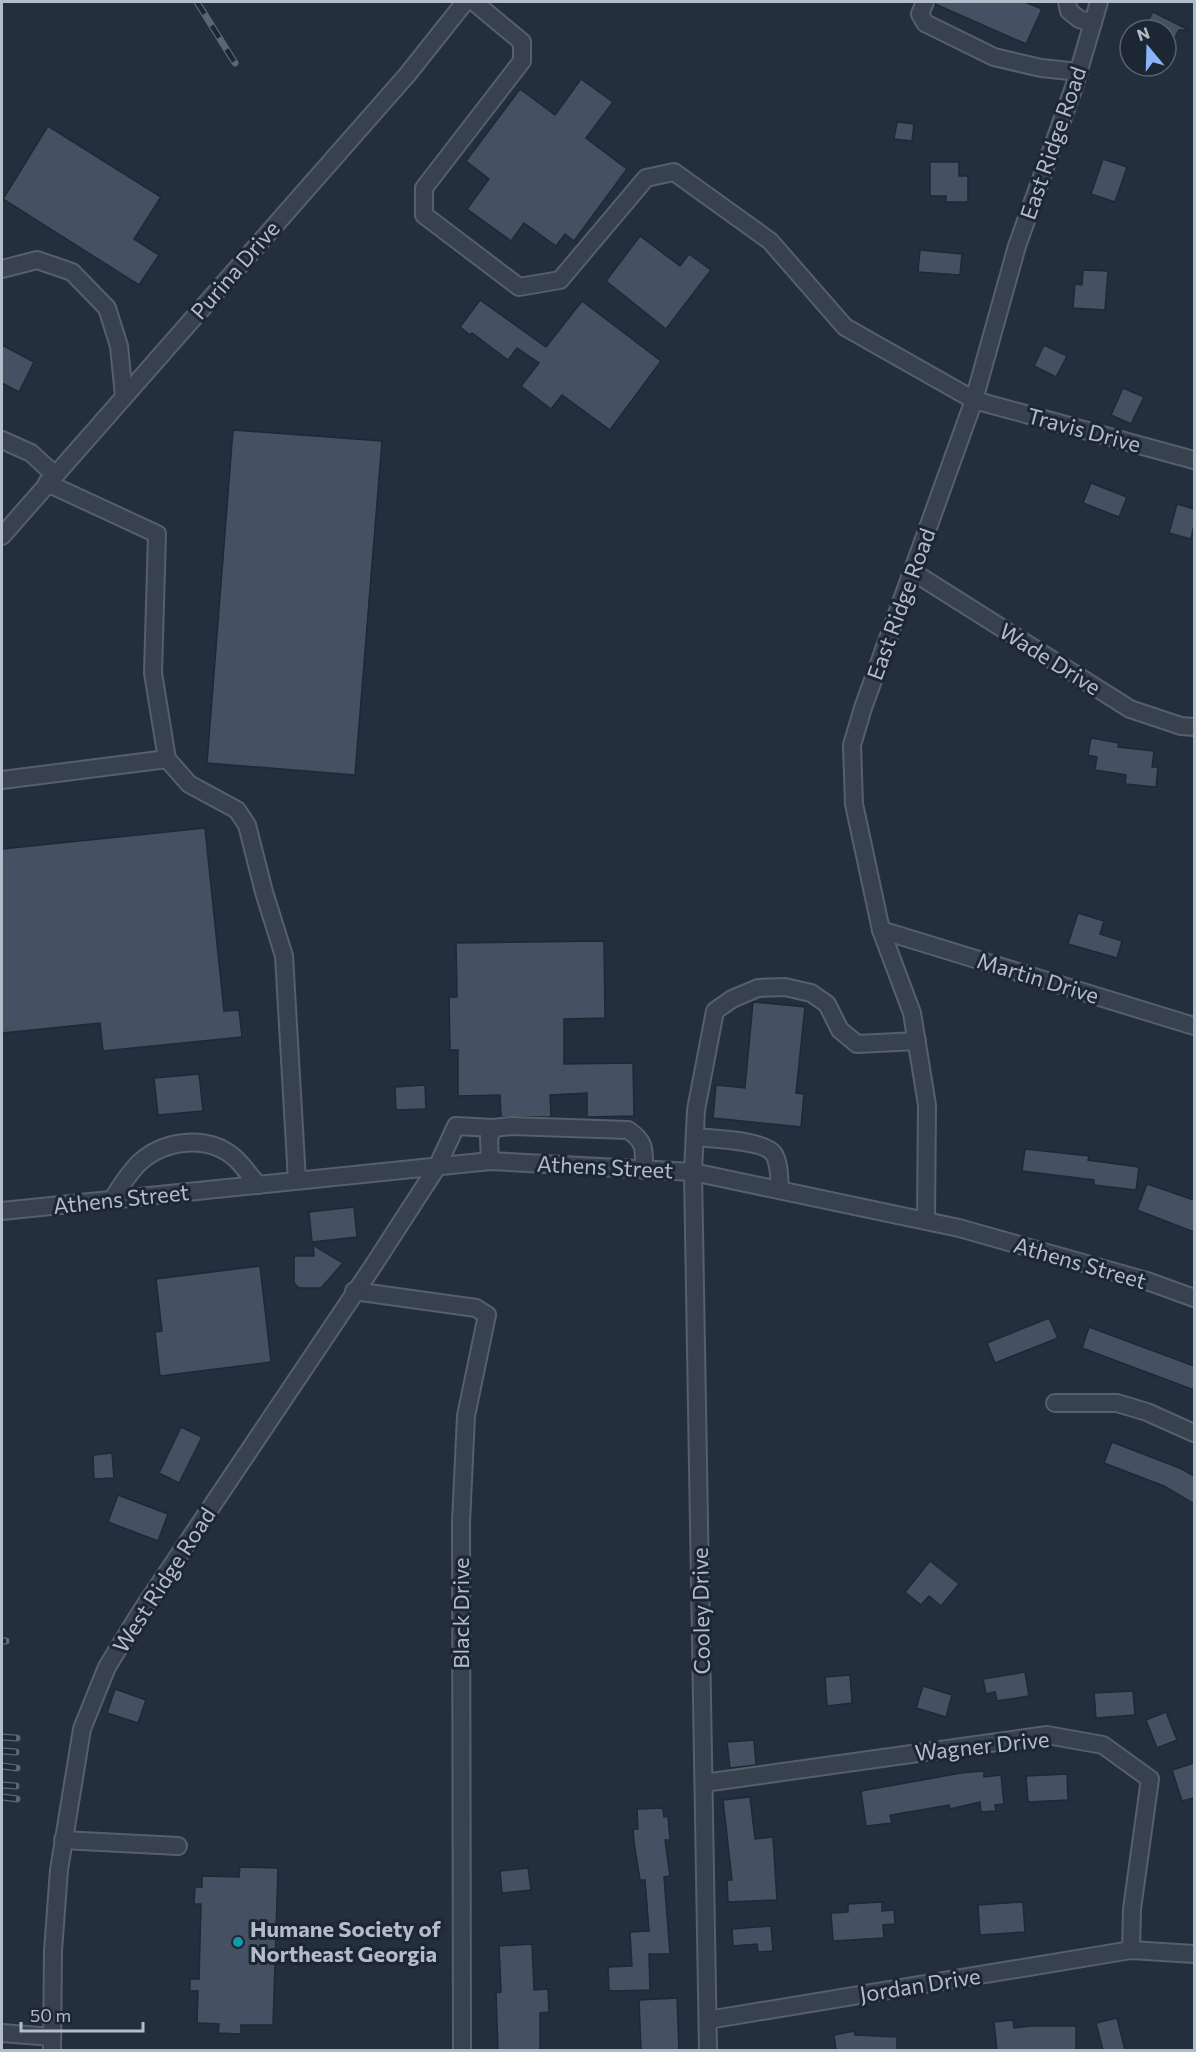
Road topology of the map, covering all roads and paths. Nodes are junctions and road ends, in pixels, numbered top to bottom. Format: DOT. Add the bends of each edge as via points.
graph roads {
  1 [pos="465,2"];
  2 [pos="474,2"];
  3 [pos="925,2"];
  4 [pos="1066,2"];
  5 [pos="1099,2"];
  6 [pos="1092,23"];
  7 [pos="1079,72"];
  8 [pos="2,268"];
  9 [pos="124,396"];
  10 [pos="974,400"];
  11 [pos="2,440"];
  12 [pos="1194,460"];
  13 [pos="51,479"];
  14 [pos="2,536"];
  15 [pos="913,572"];
  16 [pos="1194,727"];
  17 [pos="167,759"];
  18 [pos="2,780"];
  19 [pos="881,930"];
  20 [pos="1194,1026"];
  21 [pos="917,1041"];
  22 [pos="493,1128"];
  23 [pos="695,1137"];
  24 [pos="490,1161"];
  25 [pos="436,1167"];
  26 [pos="644,1170"];
  27 [pos="693,1172"];
  28 [pos="297,1180"];
  29 [pos="258,1185"];
  30 [pos="780,1190"];
  31 [pos="112,1200"];
  32 [pos="2,1211"];
  33 [pos="926,1220"];
  34 [pos="354,1292"];
  35 [pos="1194,1298"];
  36 [pos="1055,1403"];
  37 [pos="1194,1433"];
  38 [pos="704,1783"];
  39 [pos="63,1840"];
  40 [pos="178,1846"];
  41 [pos="1131,1950"];
  42 [pos="1194,1954"];
  43 [pos="708,2020"];
  44 [pos="2,2033"];
  45 [pos="52,2044"];
  46 [pos="462,2050"];
  47 [pos="708,2050"];
  1 -- 9 [label="street, Purina Drive" via="407,75"];
  2 -- 10 [label="street, Travis Drive" via="522,42 522,61 424,188 424,215 519,287 560,280 646,178 674,172 770,241 845,327"];
  3 -- 7 [label="street" via="920,14 926,23 994,57"];
  4 -- 6 [label="street" via="1069,11"];
  5 -- 6 [label="street, East Ridge Road"];
  6 -- 7 [label="street, East Ridge Road"];
  7 -- 10 [label="street, East Ridge Road" via="1017,246"];
  8 -- 9 [label="street" via="37,260 72,272 106,308 119,346"];
  9 -- 13 [label="street, Purina Drive"];
  10 -- 12 [label="street, Travis Drive"];
  10 -- 15 [label="street, East Ridge Road"];
  11 -- 13 [label="street" via="31,453"];
  13 -- 14 [label="street, Purina Drive"];
  13 -- 17 [label="street" via="157,534 153,673"];
  15 -- 16 [label="street, Wade Drive" via="1130,709"];
  15 -- 19 [label="street, East Ridge Road" via="852,745 854,804"];
  17 -- 18 [label="street"];
  17 -- 28 [label="street" via="189,784 237,810 248,825 284,956"];
  19 -- 20 [label="street, Martin Drive"];
  19 -- 21 [label="street, East Ridge Road" via="912,1013"];
  21 -- 23 [label="street, Cooley Drive" via="857,1044 840,1030 827,1004 811,993 785,987 758,988 732,999 715,1011 696,1110"];
  21 -- 33 [label="street, East Ridge Road" via="927,1105"];
  22 -- 24 [label="street"];
  22 -- 25 [label="street, West Ridge Road" via="456,1126"];
  22 -- 26 [label="street" via="628,1130 639,1137 644,1148"];
  23 -- 27 [label="street, Cooley Drive"];
  23 -- 30 [label="street" via="764,1146 774,1154"];
  24 -- 25 [label="street, Athens Street"];
  24 -- 26 [label="street, Athens Street"];
  25 -- 28 [label="street, Athens Street"];
  25 -- 34 [label="street, West Ridge Road"];
  26 -- 27 [label="street, Athens Street"];
  27 -- 30 [label="street, Athens Street"];
  27 -- 38 [label="street, Cooley Drive"];
  28 -- 29 [label="street, Athens Street"];
  29 -- 31 [label="street, Athens Street"];
  29 -- 31 [label="street" via="227,1152 202,1143 174,1144 141,1161"];
  30 -- 33 [label="street, Athens Street"];
  31 -- 32 [label="street, Athens Street"];
  33 -- 35 [label="street, Athens Street" via="1147,1281"];
  34 -- 39 [label="street, West Ridge Road" via="107,1667 82,1730"];
  34 -- 46 [label="street, Black Drive" via="476,1308 487,1315 466,1416 461,1522"];
  36 -- 37 [label="street" via="1117,1403"];
  38 -- 41 [label="street, Wagner Drive" via="1047,1735 1103,1745 1150,1779 1132,1909"];
  38 -- 43 [label="street, Cooley Drive"];
  39 -- 40 [label="street"];
  39 -- 45 [label="street, West Ridge Road" via="52,1951"];
  41 -- 42 [label="street, Jordan Drive"];
  41 -- 43 [label="street, Jordan Drive"];
  43 -- 47 [label="street, Cooley Drive"];
  44 -- 45 [label="street"];
}
